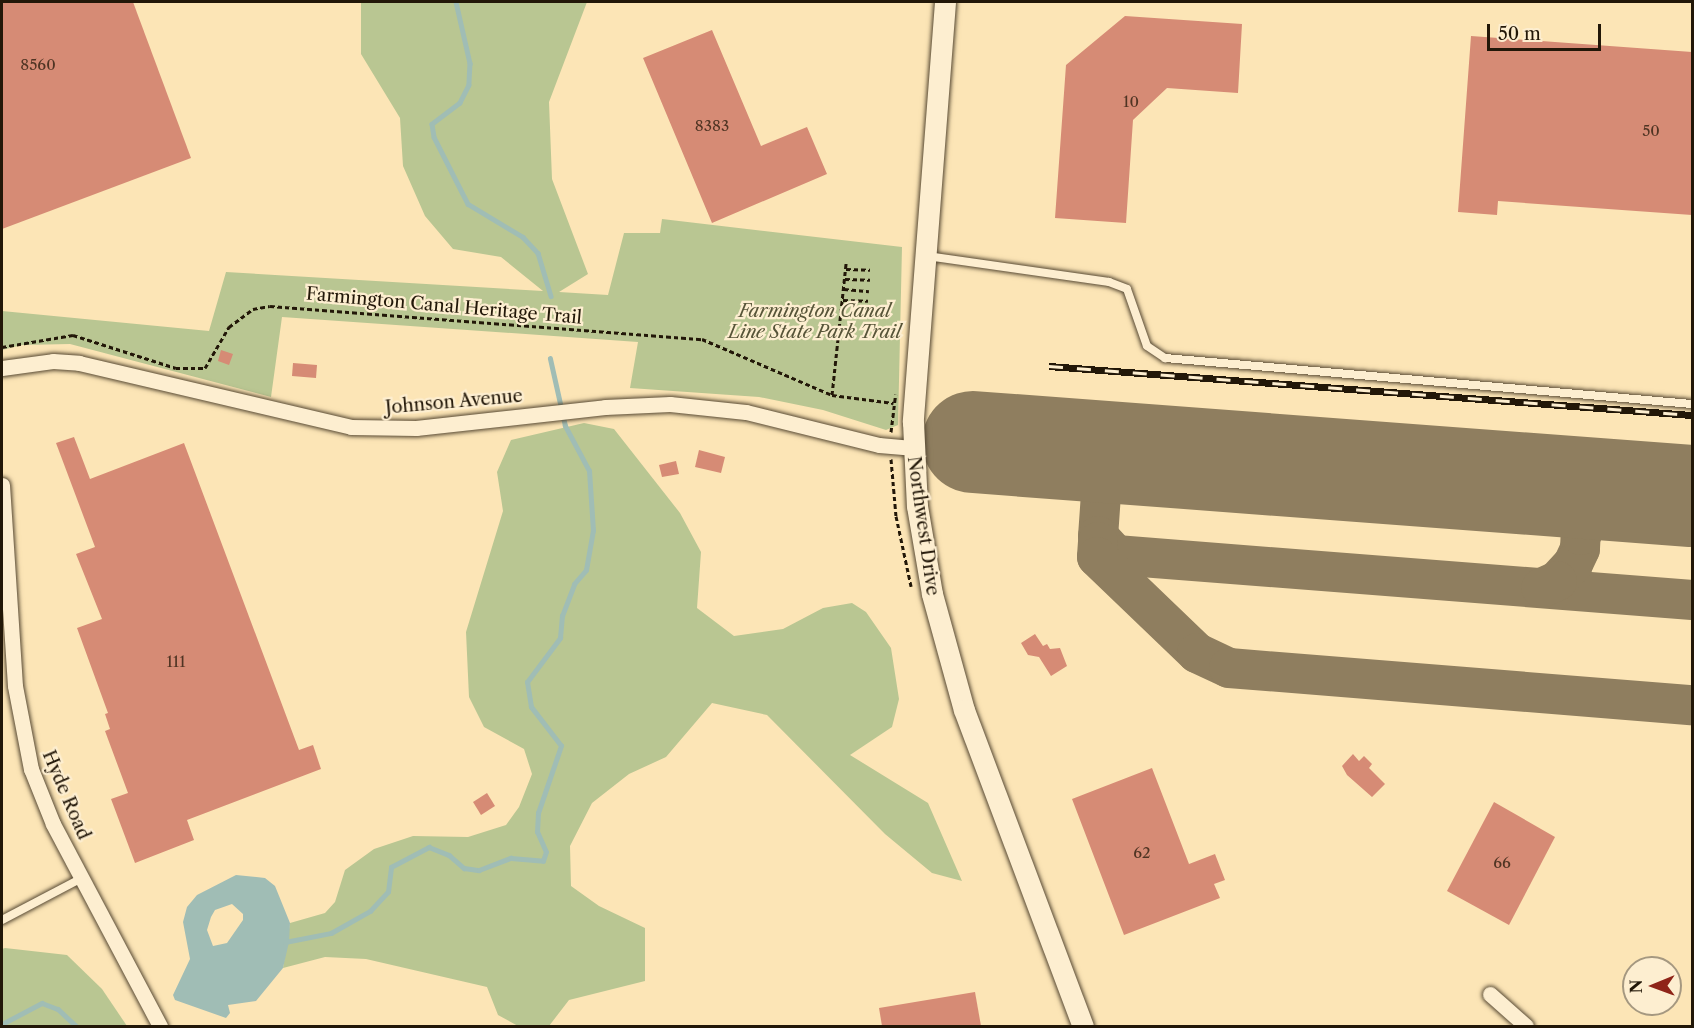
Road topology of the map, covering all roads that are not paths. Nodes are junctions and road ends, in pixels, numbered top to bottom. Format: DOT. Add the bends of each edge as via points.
graph roads {
  1 [pos="945,2"];
  2 [pos="926,256"];
  3 [pos="2,368"];
  4 [pos="1692,404"];
  5 [pos="912,448"];
  6 [pos="2,485"];
  7 [pos="82,878"];
  8 [pos="2,920"];
  9 [pos="1490,994"];
  10 [pos="160,1026"];
  11 [pos="1083,1026"];
  12 [pos="1526,1026"];
  1 -- 2 [label="main road, Northwest Drive"];
  2 -- 4 [label="lane" via="1109,282 1127,289 1147,346 1165,358"];
  2 -- 5 [label="main road, Northwest Drive"];
  3 -- 5 [label="street, Johnson Avenue" via="52,361 80,363 351,427 416,428 640,404 703,406 777,418 879,446"];
  5 -- 11 [label="main road, Northwest Drive" via="922,539 944,647"];
  6 -- 7 [label="street, Hyde Road" via="13,665 24,742 41,797"];
  7 -- 8 [label="lane"];
  7 -- 10 [label="street, Hyde Road"];
  9 -- 12 [label="street"];
}
